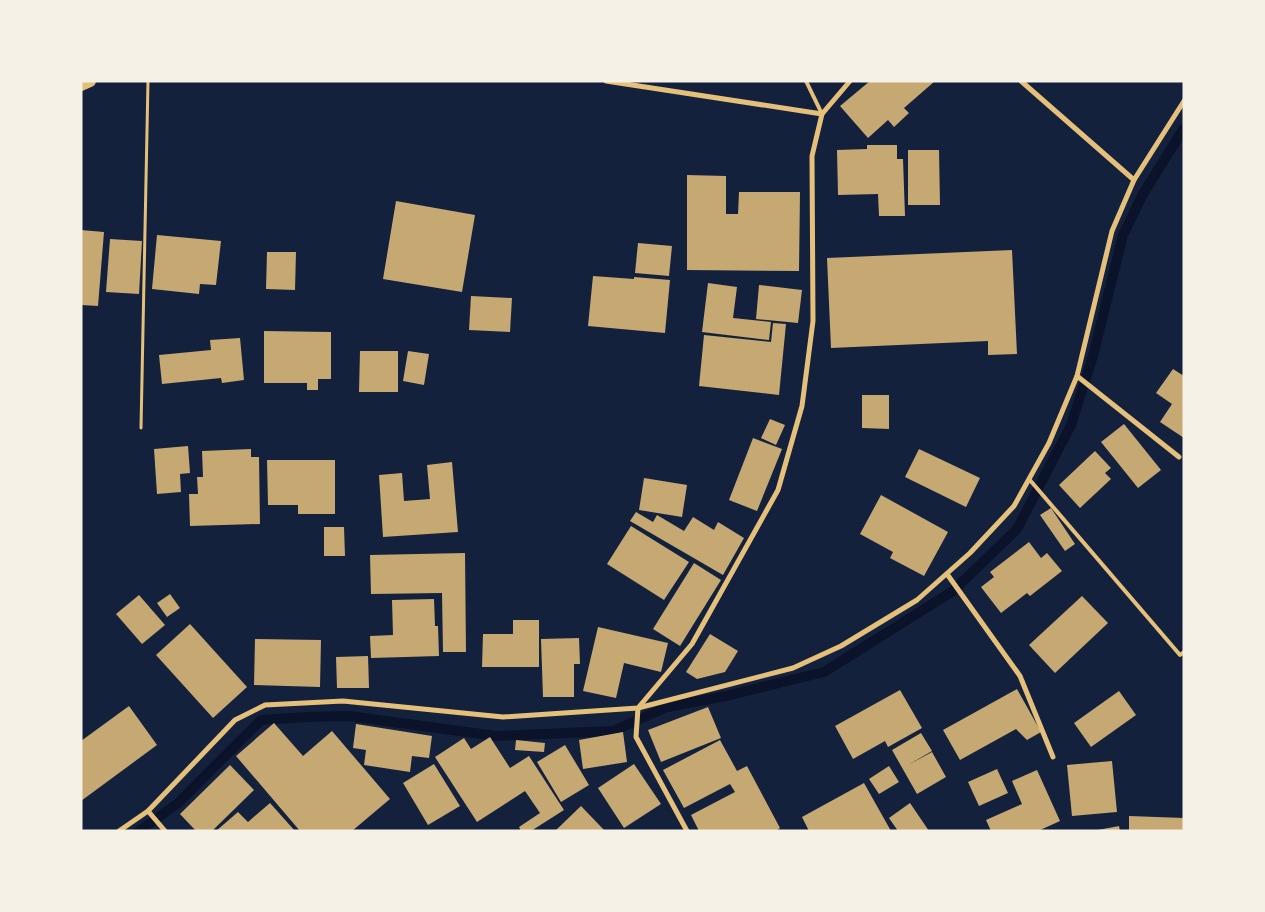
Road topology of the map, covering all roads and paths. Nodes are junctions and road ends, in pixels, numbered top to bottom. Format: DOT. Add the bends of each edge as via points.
graph roads {
  1 [pos="90,81"];
  2 [pos="148,81"];
  3 [pos="606,81"];
  4 [pos="806,81"];
  5 [pos="850,81"];
  6 [pos="1021,81"];
  7 [pos="81,86"];
  8 [pos="1184,101"];
  9 [pos="822,114"];
  10 [pos="1134,180"];
  11 [pos="1077,376"];
  12 [pos="141,428"];
  13 [pos="1182,455"];
  14 [pos="1029,479"];
  15 [pos="947,574"];
  16 [pos="1184,652"];
  17 [pos="638,708"];
  18 [pos="1053,757"];
  19 [pos="148,811"];
  20 [pos="119,831"];
  21 [pos="165,831"];
  22 [pos="687,831"];
  1 -- 7 [label="main road"];
  2 -- 12 [label="path"];
  3 -- 9 [label="street"];
  4 -- 9 [label="lane"];
  5 -- 9 [label="street"];
  6 -- 10 [label="street"];
  8 -- 10 [label="street"];
  9 -- 17 [label="street" via="812,156 813,321 802,406 778,490 692,644"];
  10 -- 11 [label="street" via="1112,231"];
  11 -- 13 [label="street"];
  11 -- 14 [label="street" via="1049,443"];
  14 -- 15 [label="street" via="1014,506"];
  14 -- 16 [label="lane" via="1180,655"];
  15 -- 17 [label="street" via="917,600 841,646 794,668"];
  15 -- 18 [label="street" via="1020,676"];
  17 -- 19 [label="street" via="503,717 343,701 265,705 235,720"];
  17 -- 22 [label="street" via="636,737"];
  19 -- 20 [label="street"];
  19 -- 21 [label="street"];
}
